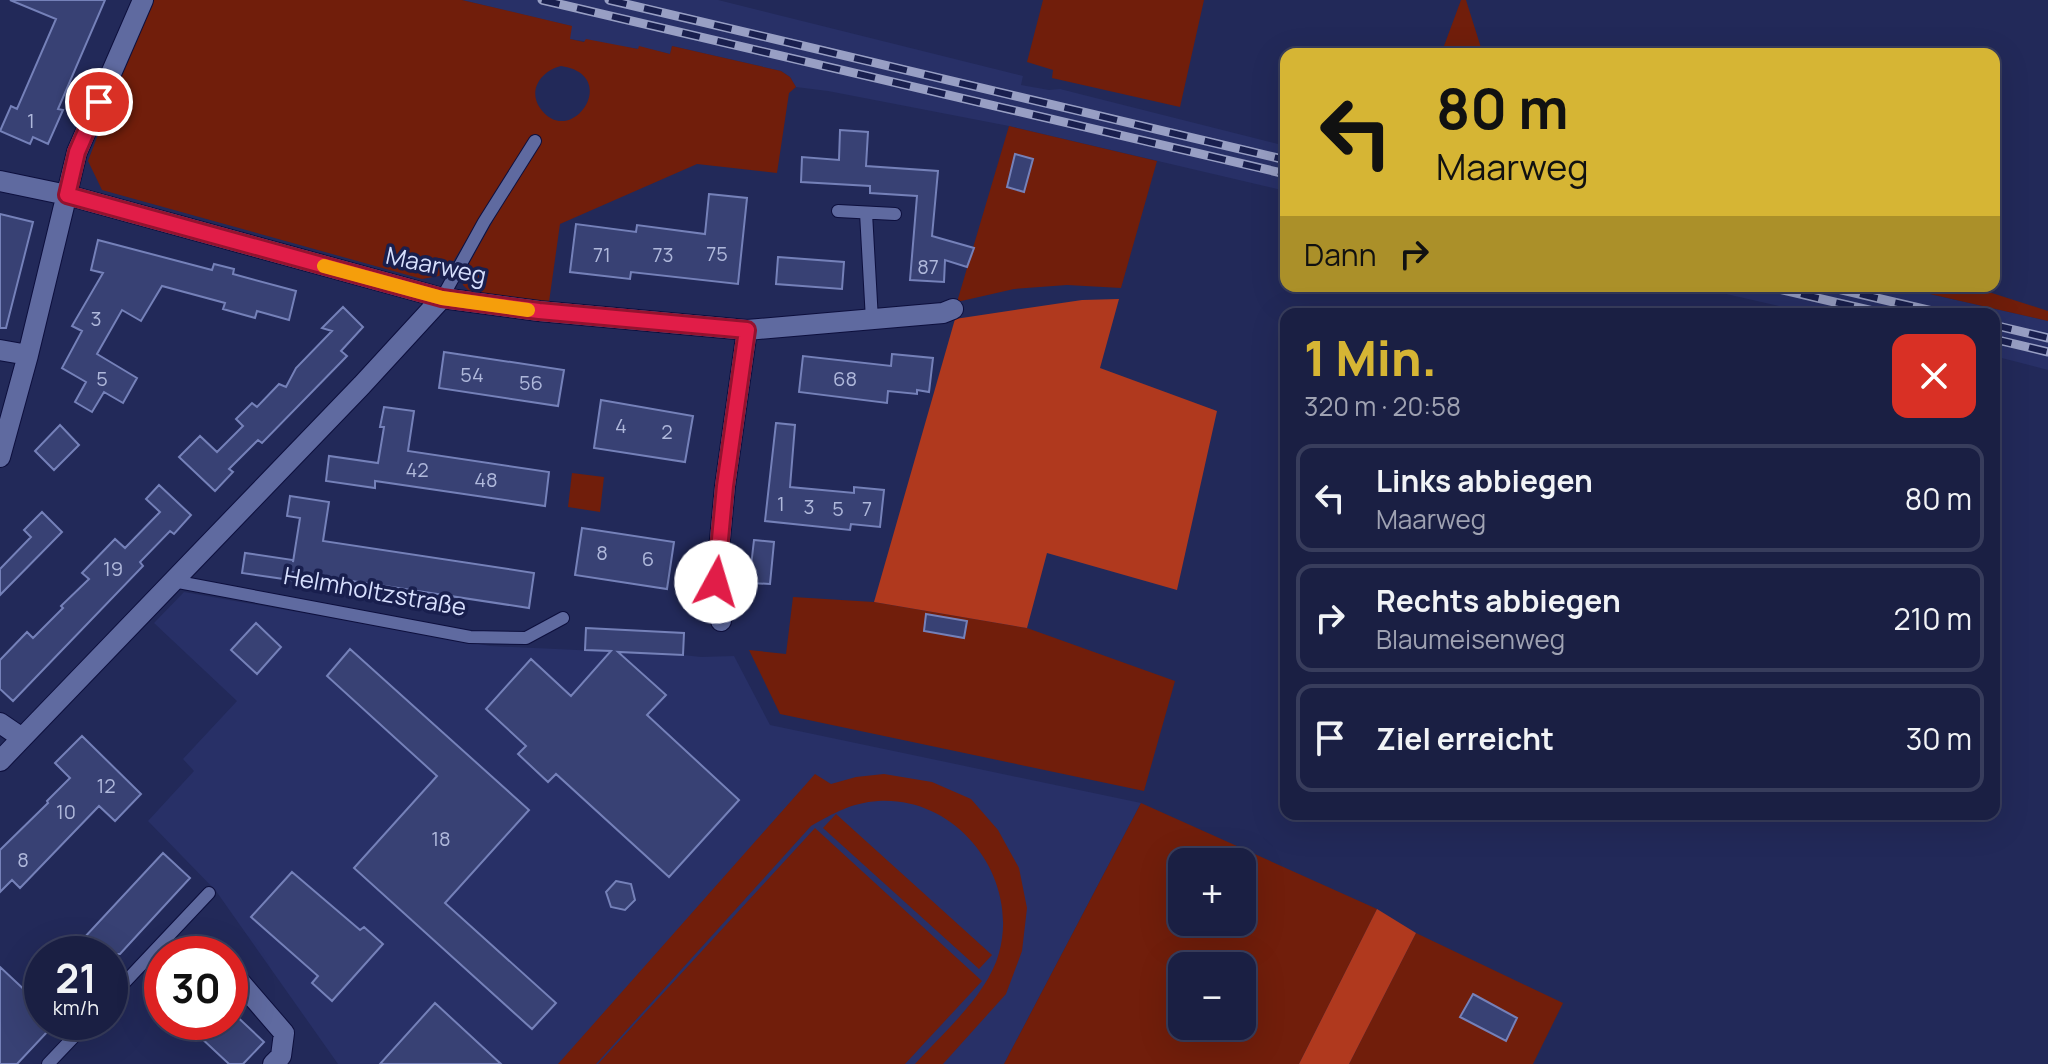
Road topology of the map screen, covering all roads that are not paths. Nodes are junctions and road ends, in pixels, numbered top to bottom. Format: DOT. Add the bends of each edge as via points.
graph roads {
  1 [pos="143,0"];
  2 [pos="535,141"];
  3 [pos="0,181"];
  4 [pos="67,195"];
  5 [pos="838,211"];
  6 [pos="866,213"];
  7 [pos="895,214"];
  8 [pos="442,298"];
  9 [pos="953,309"];
  10 [pos="872,320"];
  11 [pos="747,330"];
  12 [pos="0,350"];
  13 [pos="28,355"];
  14 [pos="0,457"];
  15 [pos="173,581"];
  16 [pos="563,618"];
  17 [pos="721,621"];
  18 [pos="0,723"];
  19 [pos="22,738"];
  20 [pos="0,761"];
  21 [pos="209,893"];
  22 [pos="128,979"];
  23 [pos="248,991"];
  24 [pos="71,1040"];
  25 [pos="48,1064"];
  26 [pos="273,1064"];
  1 -- 4 [label="street" via="77,152"];
  2 -- 8 [label="lane"];
  3 -- 4 [label="street, Maarweg"];
  4 -- 8 [label="street, Maarweg"];
  4 -- 13 [label="street"];
  5 -- 6 [label="lane"];
  6 -- 7 [label="lane"];
  6 -- 10 [label="lane"];
  8 -- 11 [label="street, Maarweg"];
  8 -- 15 [label="street"];
  9 -- 10 [label="street, Maarweg"];
  10 -- 11 [label="street, Maarweg"];
  11 -- 17 [label="street" via="716,582"];
  12 -- 13 [label="street"];
  13 -- 14 [label="street"];
  15 -- 16 [label="lane, Helmholtzstraße" via="470,637 526,638"];
  15 -- 19 [label="street"];
  18 -- 19 [label="street"];
  19 -- 20 [label="street"];
  21 -- 22 [label="lane"];
  23 -- 26 [label="street" via="284,1033 281,1056"];
  24 -- 25 [label="lane"];
}
